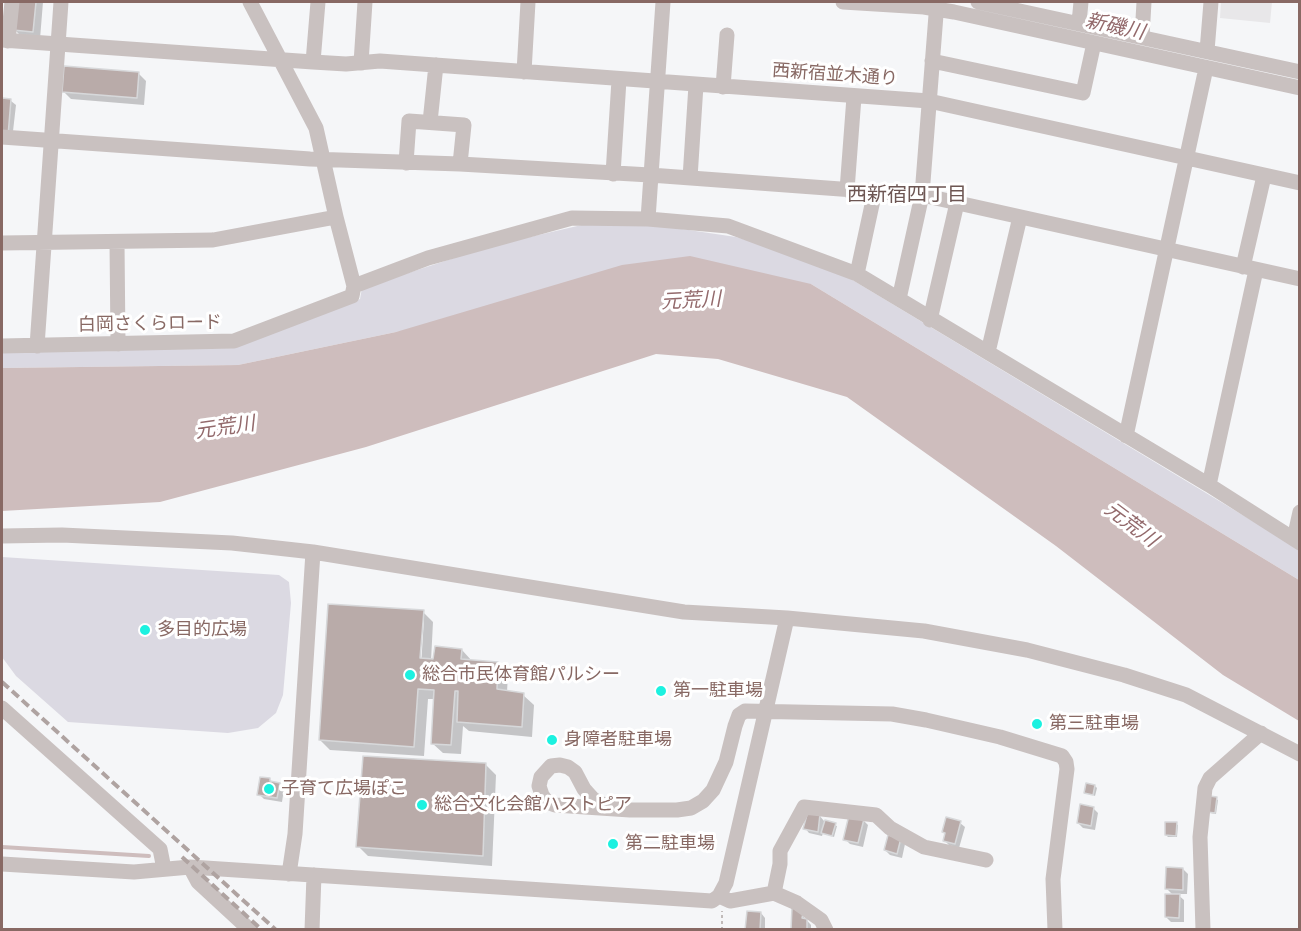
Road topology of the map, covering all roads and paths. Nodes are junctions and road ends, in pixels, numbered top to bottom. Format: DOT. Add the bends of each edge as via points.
graph roads {
  1 [pos="12,2"];
  2 [pos="61,2"];
  3 [pos="250,2"];
  4 [pos="318,2"];
  5 [pos="365,2"];
  6 [pos="528,2"];
  7 [pos="663,2"];
  8 [pos="843,2"];
  9 [pos="978,2"];
  10 [pos="1081,2"];
  11 [pos="1144,2"];
  12 [pos="1211,2"];
  13 [pos="937,5"];
  14 [pos="1019,6"];
  15 [pos="1079,24"];
  16 [pos="727,35"];
  17 [pos="1142,37"];
  18 [pos="5,40"];
  19 [pos="1094,43"];
  20 [pos="58,44"];
  21 [pos="1207,51"];
  22 [pos="282,60"];
  23 [pos="932,61"];
  24 [pos="313,62"];
  25 [pos="361,63"];
  26 [pos="436,65"];
  27 [pos="1206,68"];
  28 [pos="524,72"];
  29 [pos="1299,72"];
  30 [pos="620,80"];
  31 [pos="657,81"];
  32 [pos="696,85"];
  33 [pos="723,87"];
  34 [pos="1299,88"];
  35 [pos="854,96"];
  36 [pos="929,101"];
  37 [pos="430,122"];
  38 [pos="2,137"];
  39 [pos="51,140"];
  40 [pos="1186,157"];
  41 [pos="322,159"];
  42 [pos="406,163"];
  43 [pos="460,164"];
  44 [pos="613,174"];
  45 [pos="650,175"];
  46 [pos="1264,176"];
  47 [pos="690,178"];
  48 [pos="1299,183"];
  49 [pos="847,190"];
  50 [pos="875,191"];
  51 [pos="922,195"];
  52 [pos="957,203"];
  53 [pos="336,217"];
  54 [pos="1020,217"];
  55 [pos="648,219"];
  56 [pos="117,242"];
  57 [pos="2,243"];
  58 [pos="45,243"];
  59 [pos="1166,248"];
  60 [pos="1249,269"];
  61 [pos="857,274"];
  62 [pos="1299,279"];
  63 [pos="354,286"];
  64 [pos="899,299"];
  65 [pos="930,320"];
  66 [pos="118,344"];
  67 [pos="2,346"];
  68 [pos="37,346"];
  69 [pos="988,352"];
  70 [pos="1126,436"];
  71 [pos="1209,485"];
  72 [pos="1299,512"];
  73 [pos="2,536"];
  74 [pos="1297,541"];
  75 [pos="313,552"];
  76 [pos="787,618"];
  77 [pos="2,708"];
  78 [pos="765,712"];
  79 [pos="1261,733"];
  80 [pos="1299,754"];
  81 [pos="579,781"];
  82 [pos="555,805"];
  83 [pos="630,810"];
  84 [pos="986,860"];
  85 [pos="2,864"];
  86 [pos="190,867"];
  87 [pos="164,869"];
  88 [pos="289,874"];
  89 [pos="314,875"];
  90 [pos="774,893"];
  91 [pos="719,896"];
  92 [pos="250,930"];
  93 [pos="312,930"];
  94 [pos="826,930"];
  95 [pos="1055,930"];
  96 [pos="1203,930"];
  1 -- 18 [label="street"];
  2 -- 20 [label="street"];
  3 -- 22 [label="street"];
  4 -- 24 [label="street"];
  5 -- 25 [label="street"];
  6 -- 28 [label="street"];
  7 -- 31 [label="street"];
  8 -- 13 [label="street"];
  9 -- 14 [label="street"];
  10 -- 15 [label="street"];
  11 -- 17 [label="street"];
  12 -- 21 [label="street"];
  13 -- 19 [label="street"];
  13 -- 23 [label="street"];
  14 -- 15 [label="street"];
  15 -- 17 [label="street"];
  16 -- 33 [label="street"];
  17 -- 21 [label="street"];
  18 -- 20 [label="street, 西新宿並木通り"];
  19 -- 23 [label="street" via="1083,93"];
  19 -- 27 [label="street"];
  20 -- 22 [label="street, 西新宿並木通り"];
  20 -- 39 [label="street"];
  21 -- 29 [label="street"];
  22 -- 24 [label="street, 西新宿並木通り"];
  22 -- 41 [label="street" via="316,128"];
  23 -- 36 [label="street"];
  24 -- 25 [label="street, 西新宿並木通り"];
  25 -- 26 [label="street, 西新宿並木通り"];
  26 -- 28 [label="street, 西新宿並木通り"];
  26 -- 37 [label="street"];
  27 -- 34 [label="street"];
  27 -- 40 [label="street"];
  28 -- 30 [label="street, 西新宿並木通り"];
  30 -- 31 [label="street, 西新宿並木通り"];
  30 -- 44 [label="street"];
  31 -- 32 [label="street, 西新宿並木通り"];
  31 -- 45 [label="street"];
  32 -- 33 [label="street, 西新宿並木通り"];
  32 -- 47 [label="street"];
  33 -- 35 [label="street, 西新宿並木通り"];
  35 -- 36 [label="street, 西新宿並木通り"];
  35 -- 49 [label="street"];
  36 -- 40 [label="street, 西新宿並木通り"];
  36 -- 51 [label="street"];
  37 -- 42 [label="street" via="409,121"];
  37 -- 43 [label="street" via="464,125"];
  38 -- 39 [label="street"];
  39 -- 41 [label="street"];
  39 -- 58 [label="street"];
  40 -- 46 [label="street, 西新宿並木通り"];
  40 -- 59 [label="street"];
  41 -- 42 [label="street"];
  41 -- 53 [label="street"];
  42 -- 43 [label="street"];
  43 -- 44 [label="street"];
  44 -- 45 [label="street"];
  45 -- 47 [label="street"];
  45 -- 55 [label="street"];
  46 -- 48 [label="street, 西新宿並木通り"];
  46 -- 60 [label="street"];
  47 -- 49 [label="street"];
  49 -- 50 [label="street"];
  50 -- 51 [label="street"];
  50 -- 61 [label="street"];
  51 -- 52 [label="street"];
  51 -- 64 [label="street"];
  52 -- 54 [label="street"];
  52 -- 65 [label="street"];
  53 -- 56 [label="street" via="213,240"];
  53 -- 63 [label="street"];
  54 -- 59 [label="street"];
  54 -- 69 [label="street"];
  55 -- 61 [label="street" via="728,226"];
  55 -- 63 [label="street" via="572,218 428,258"];
  56 -- 58 [label="street"];
  56 -- 66 [label="street"];
  57 -- 58 [label="street"];
  58 -- 68 [label="street"];
  59 -- 60 [label="street"];
  59 -- 70 [label="street"];
  60 -- 62 [label="street"];
  60 -- 71 [label="street"];
  61 -- 64 [label="street"];
  63 -- 66 [label="street, 白岡さくらロード" via="352,296 234,341"];
  64 -- 65 [label="street"];
  65 -- 69 [label="street"];
  66 -- 68 [label="street, 白岡さくらロード"];
  67 -- 68 [label="street, 白岡さくらロード"];
  69 -- 70 [label="street"];
  70 -- 71 [label="street"];
  71 -- 74 [label="street"];
  72 -- 74 [label="street"];
  73 -- 75 [label="street" via="161,539"];
  75 -- 76 [label="street" via="684,612"];
  75 -- 88 [label="street" via="295,834"];
  76 -- 78 [label="street"];
  76 -- 79 [label="street" via="924,631 1027,650 1186,694"];
  77 -- 87 [label="street" via="159,849"];
  78 -- 83 [label="street" via="745,711 739,715 723,768 704,801 678,810"];
  78 -- 91 [label="street" via="726,883"];
  78 -- 95 [label="street" via="892,714 1000,737 1062,756 1067,769 1054,857"];
  79 -- 80 [label="street"];
  79 -- 96 [label="street" via="1210,778 1205,788 1200,837"];
  81 -- 82 [label="street" via="573,799"];
  81 -- 82 [label="street" via="568,767 551,766 544,771 539,786 542,795"];
  81 -- 83 [label="street" via="598,802"];
  82 -- 83 [label="street"];
  84 -- 90 [label="street" via="924,847 890,828 876,815 804,807 780,851"];
  85 -- 87 [label="street" via="134,872"];
  86 -- 87 [label="street"];
  86 -- 88 [label="street"];
  86 -- 92 [label="street" via="198,882"];
  88 -- 89 [label="street"];
  89 -- 91 [label="street" via="701,901"];
  89 -- 93 [label="street"];
  90 -- 91 [label="street" via="730,901"];
  90 -- 94 [label="street" via="821,920"];
}
